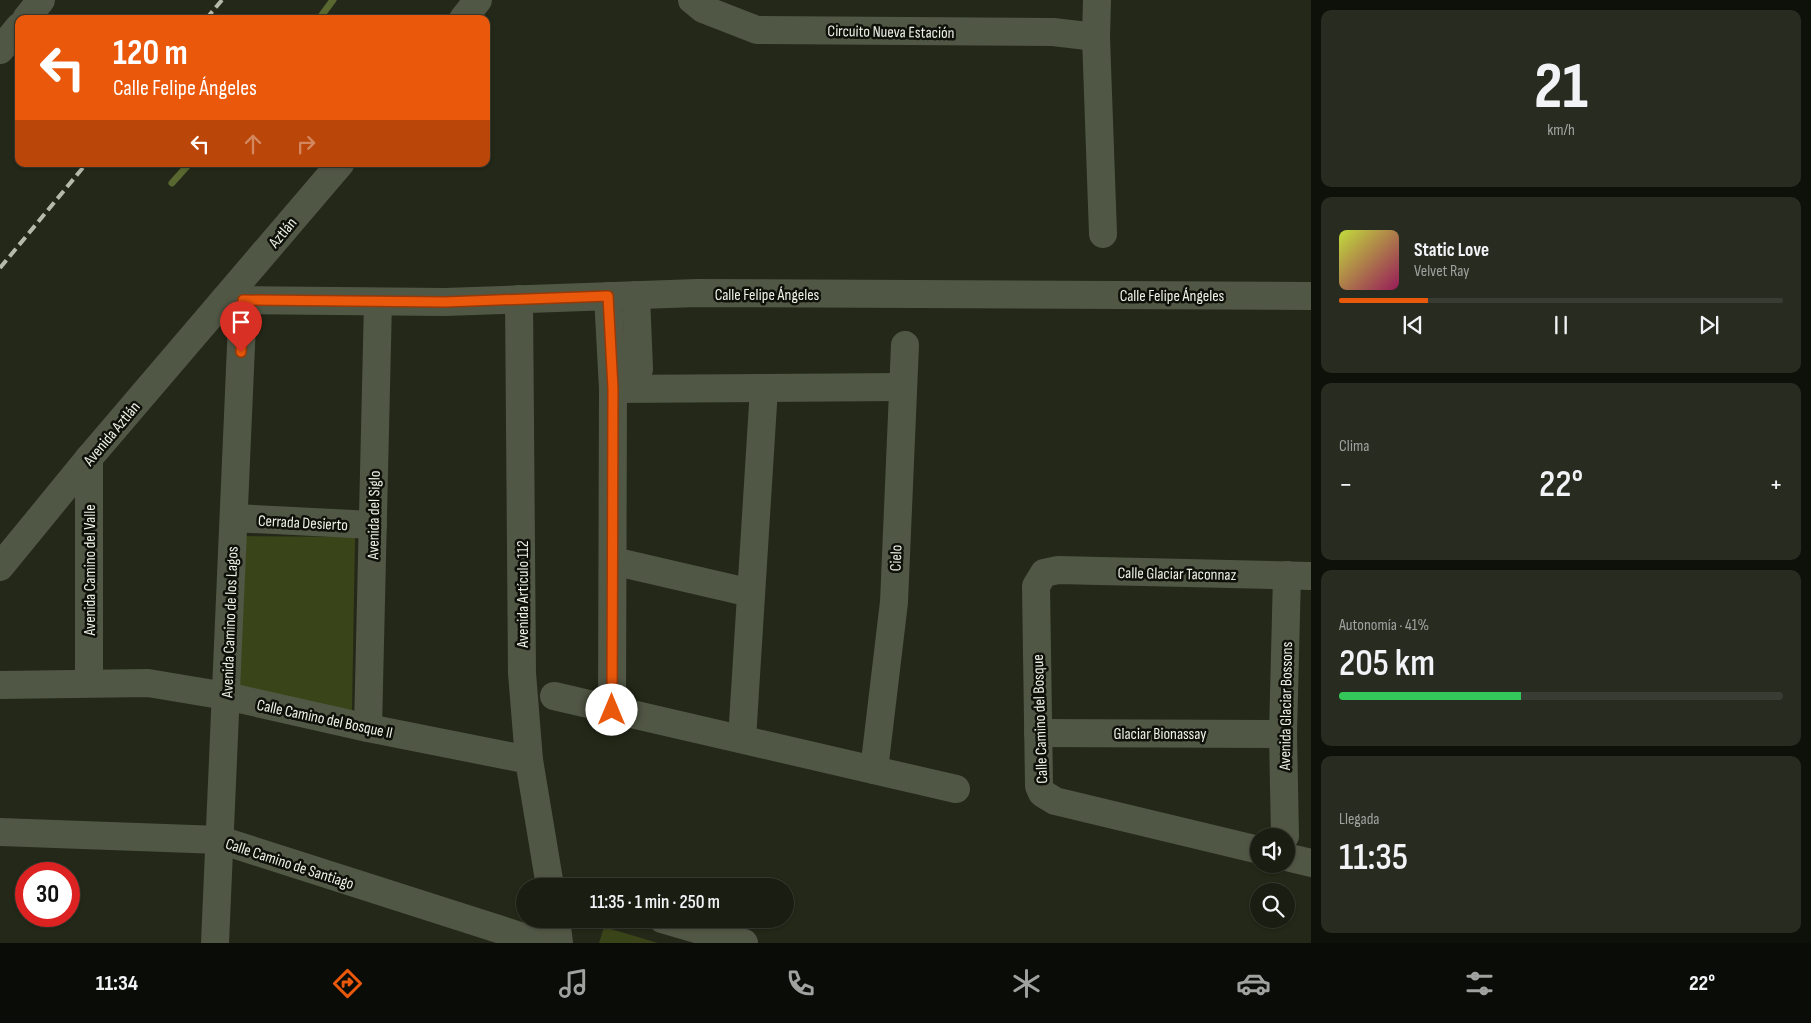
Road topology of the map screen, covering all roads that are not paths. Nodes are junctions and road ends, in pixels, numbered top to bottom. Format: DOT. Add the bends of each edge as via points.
graph roads {
  1 [pos="42,0"];
  2 [pos="478,0"];
  3 [pos="692,0"];
  4 [pos="1097,0"];
  5 [pos="29,15"];
  6 [pos="466,15"];
  7 [pos="15,32"];
  8 [pos="1096,36"];
  9 [pos="0,50"];
  10 [pos="338,167"];
  11 [pos="1103,234"];
  12 [pos="636,295"];
  13 [pos="608,296"];
  14 [pos="1311,296"];
  15 [pos="519,299"];
  16 [pos="233,300"];
  17 [pos="378,302"];
  18 [pos="905,345"];
  19 [pos="902,387"];
  20 [pos="764,388"];
  21 [pos="613,389"];
  22 [pos="89,458"];
  23 [pos="234,518"];
  24 [pos="373,525"];
  25 [pos="613,561"];
  26 [pos="0,567"];
  27 [pos="1044,573"];
  28 [pos="1299,576"];
  29 [pos="751,593"];
  30 [pos="89,683"];
  31 [pos="0,684"];
  32 [pos="226,696"];
  33 [pos="554,696"];
  34 [pos="612,710"];
  35 [pos="368,728"];
  36 [pos="1038,733"];
  37 [pos="1283,734"];
  38 [pos="742,740"];
  39 [pos="529,760"];
  40 [pos="874,770"];
  41 [pos="956,789"];
  42 [pos="1285,828"];
  43 [pos="0,832"];
  44 [pos="220,840"];
  45 [pos="1250,848"];
  46 [pos="1295,859"];
  47 [pos="1311,863"];
  48 [pos="549,878"];
  49 [pos="557,928"];
  50 [pos="693,928"];
  51 [pos="215,943"];
  52 [pos="542,943"];
  53 [pos="559,943"];
  54 [pos="744,943"];
  1 -- 5 [label="street"];
  2 -- 6 [label="street"];
  3 -- 8 [label="street, Circuito Nueva Estación" via="703,9 757,30 1053,32"];
  4 -- 8 [label="street"];
  7 -- 9 [label="street"];
  8 -- 11 [label="street"];
  10 -- 16 [label="street, Aztlán"];
  12 -- 13 [label="street, Calle Felipe Ángeles"];
  12 -- 14 [label="street, Calle Felipe Ángeles"];
  12 -- 21 [label="street" via="639,369"];
  13 -- 15 [label="street, Calle Felipe Ángeles"];
  13 -- 21 [label="street"];
  15 -- 17 [label="street, Calle Felipe Ángeles"];
  15 -- 39 [label="street, Avenida Artículo 112" via="522,673"];
  16 -- 17 [label="street, Calle Felipe Ángeles"];
  16 -- 22 [label="street, Avenida Aztlán"];
  16 -- 23 [label="street, Avenida Camino de los Lagos"];
  17 -- 24 [label="street, Avenida del Siglo"];
  18 -- 19 [label="street, Cielo"];
  19 -- 20 [label="street"];
  19 -- 40 [label="street, Cielo" via="894,602"];
  20 -- 21 [label="street"];
  20 -- 29 [label="street"];
  21 -- 25 [label="street"];
  22 -- 26 [label="street, Avenida Aztlán"];
  22 -- 30 [label="street, Avenida Camino del Valle"];
  23 -- 24 [label="street, Cerrada Desierto"];
  23 -- 32 [label="street, Avenida Camino de los Lagos"];
  24 -- 35 [label="street, Avenida del Siglo"];
  25 -- 29 [label="street"];
  25 -- 34 [label="street"];
  27 -- 28 [label="street, Calle Glaciar Taconnaz" via="1058,570"];
  27 -- 36 [label="street, Calle Camino del Bosque" via="1036,586"];
  28 -- 37 [label="street, Avenida Glaciar Bossons"];
  29 -- 38 [label="street"];
  30 -- 31 [label="street, Calle Camino del Bosque II"];
  30 -- 32 [label="street, Calle Camino del Bosque II" via="148,682"];
  32 -- 35 [label="street, Calle Camino del Bosque II"];
  32 -- 44 [label="street, Avenida Camino de los Lagos"];
  33 -- 34 [label="street"];
  34 -- 38 [label="street"];
  35 -- 39 [label="street, Calle Camino del Bosque II"];
  36 -- 37 [label="street, Glaciar Bionassay"];
  36 -- 45 [label="street, Calle Camino del Bosque" via="1039,786 1042,793 1055,801"];
  37 -- 42 [label="street, Avenida Glaciar Bossons"];
  38 -- 40 [label="street"];
  39 -- 48 [label="street, Avenida Artículo 112"];
  40 -- 41 [label="street"];
  43 -- 44 [label="street, Calle Camino de Santiago"];
  44 -- 51 [label="street, Avenida Camino de los Lagos"];
  44 -- 52 [label="street, Calle Camino de Santiago"];
  46 -- 47 [label="street"];
  49 -- 53 [label="street"];
  50 -- 54 [label="street"];
}
